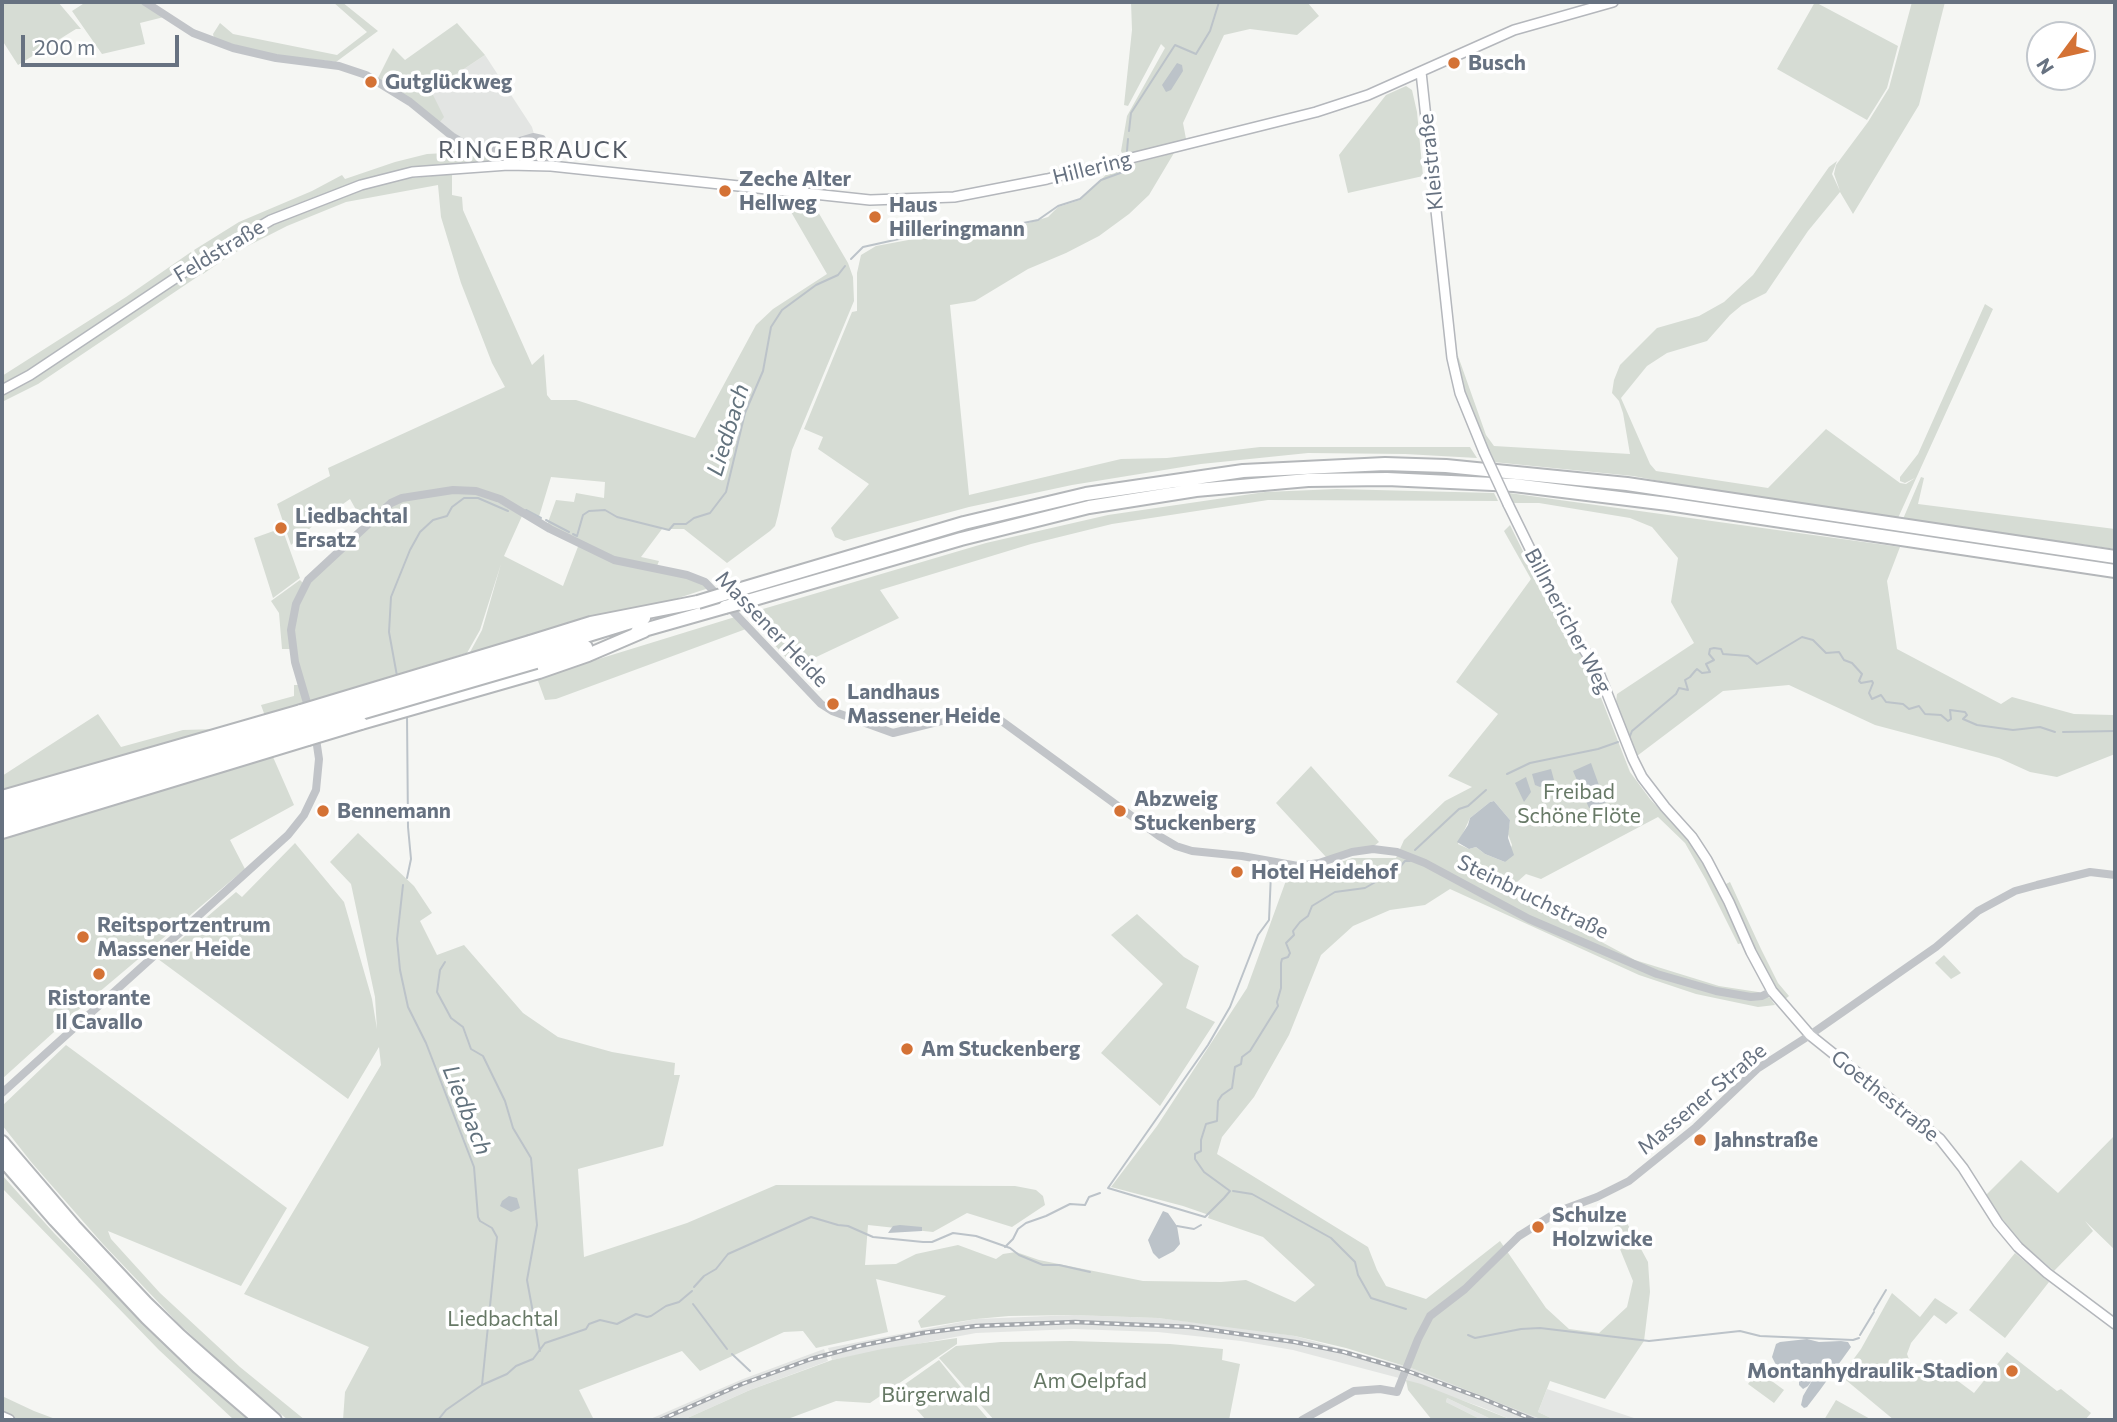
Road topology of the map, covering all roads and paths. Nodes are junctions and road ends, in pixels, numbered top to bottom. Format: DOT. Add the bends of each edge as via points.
graph roads {
  1 [pos="145,2"];
  2 [pos="1613,2"];
  3 [pos="1421,72"];
  4 [pos="551,166"];
  5 [pos="460,168"];
  6 [pos="2,390"];
  7 [pos="1484,452"];
  8 [pos="2115,557"];
  9 [pos="2115,570"];
  10 [pos="702,607"];
  11 [pos="535,657"];
  12 [pos="305,724"];
  13 [pos="5,796"];
  14 [pos="2,808"];
  15 [pos="2,820"];
  16 [pos="2,833"];
  17 [pos="1278,862"];
  18 [pos="2115,875"];
  19 [pos="1772,990"];
  20 [pos="1810,1035"];
  21 [pos="2,1093"];
  22 [pos="2,1133"];
  23 [pos="2,1142"];
  24 [pos="2,1159"];
  25 [pos="29,1174"];
  26 [pos="2115,1321"];
  27 [pos="2,1417"];
  28 [pos="9,1420"];
  29 [pos="260,1420"];
  30 [pos="275,1420"];
  31 [pos="1302,1420"];
  1 -- 4 [label="street" via="193,33 233,48 366,75 475,149 495,150 533,137 542,139"];
  2 -- 3 [label="main road" via="1514,30"];
  3 -- 4 [label="main road, Hillering" via="1316,112 1047,179 954,197 870,200"];
  3 -- 7 [label="main road, Kleistraße" via="1452,355 1460,393"];
  4 -- 5 [label="main road, Hillering"];
  5 -- 6 [label="main road, Feldstraße" via="412,172 361,185 271,220"];
  7 -- 19 [label="main road, Billmericher Weg, bridge" via="1559,608 1599,673 1642,777 1707,860"];
  8 -- 10 [label="highway, bridge" via="1627,484 1385,464 1242,471 1086,494 964,523 731,592"];
  9 -- 10 [label="highway, bridge" via="1514,485 1308,480 1196,490 1089,508 961,539 744,602"];
  10 -- 11 [label="highway" via="644,631"];
  10 -- 11 [label="highway" via="591,623"];
  11 -- 12 [label="highway, bridge"];
  11 -- 12 [label="highway, bridge"];
  12 -- 13 [label="highway"];
  12 -- 14 [label="highway"];
  12 -- 15 [label="highway"];
  12 -- 16 [label="highway"];
  17 -- 19 [label="street, Steinbruchstraße" via="1306,866 1352,852 1397,852 1529,919 1657,974 1751,997"];
  17 -- 21 [label="street, Massener Heide" via="1192,851 1168,842 992,714 969,714 893,733 832,711 710,586 696,578 614,559 486,493 453,490 402,498 381,510 317,570 296,604 293,649 319,759 316,790 300,822"];
  18 -- 20 [label="street, Massener Straße" via="2090,872 2068,876 1994,901"];
  19 -- 20 [label="main road, Billmericher Weg"];
  20 -- 26 [label="main road, Goethestraße" via="1940,1139 2018,1247"];
  20 -- 31 [label="street, Massener Straße" via="1756,1069 1696,1127 1629,1181 1559,1211 1519,1236 1424,1323 1397,1392 1380,1388 1354,1391"];
  22 -- 25 [label="highway"];
  23 -- 25 [label="highway"];
  24 -- 29 [label="highway" via="147,1318"];
  25 -- 30 [label="highway" via="155,1311"];
  27 -- 28 [label="main road"];
}
